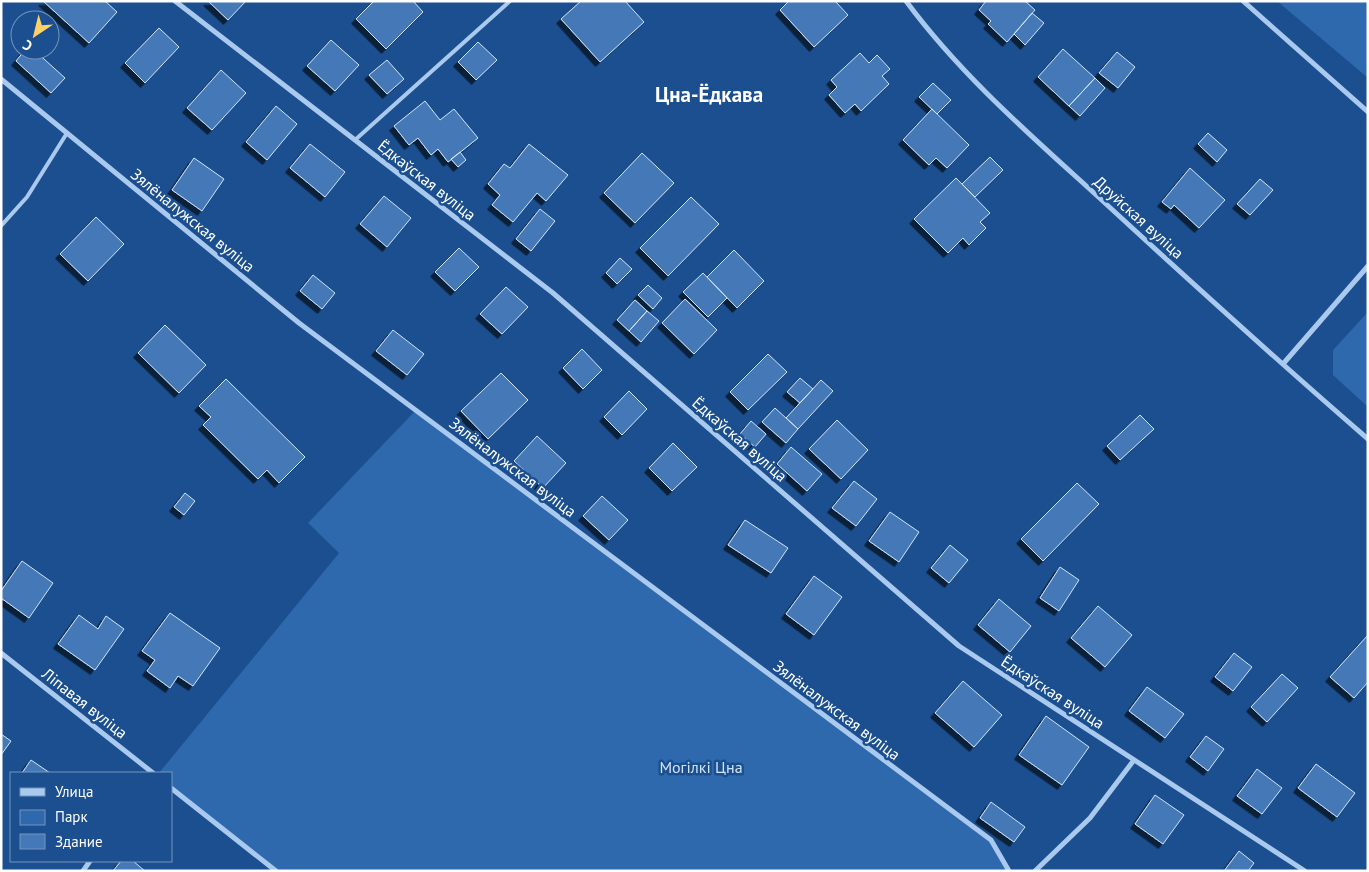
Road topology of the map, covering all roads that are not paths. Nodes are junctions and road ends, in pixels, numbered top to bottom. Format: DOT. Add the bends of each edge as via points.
graph roads {
  1 [pos="175,1"];
  2 [pos="510,1"];
  3 [pos="906,1"];
  4 [pos="1242,1"];
  5 [pos="1,79"];
  6 [pos="1368,112"];
  7 [pos="67,133"];
  8 [pos="355,140"];
  9 [pos="1,226"];
  10 [pos="1368,266"];
  11 [pos="1283,364"];
  12 [pos="1368,439"];
  13 [pos="1,653"];
  14 [pos="1134,760"];
  15 [pos="152,772"];
  16 [pos="172,789"];
  17 [pos="276,871"];
  18 [pos="1010,871"];
  19 [pos="1035,871"];
  20 [pos="1305,871"];
  1 -- 8 [label="street, Ёдкаўская вуліца"];
  2 -- 8 [label="lane"];
  3 -- 11 [label="street, Друйская вуліца" via="974,82"];
  4 -- 6 [label="street"];
  5 -- 7 [label="street, Зялёналужская вуліца"];
  7 -- 9 [label="lane" via="27,197"];
  7 -- 18 [label="street, Зялёналужская вуліца" via="299,323 991,840"];
  8 -- 14 [label="street, Ёдкаўская вуліца" via="553,293 959,646"];
  10 -- 11 [label="street"];
  11 -- 12 [label="street, Друйская вуліца"];
  13 -- 15 [label="street, Ліпавая вуліца"];
  14 -- 19 [label="street" via="1090,818"];
  14 -- 20 [label="street, Ёдкаўская вуліца"];
  16 -- 17 [label="street"];
}
